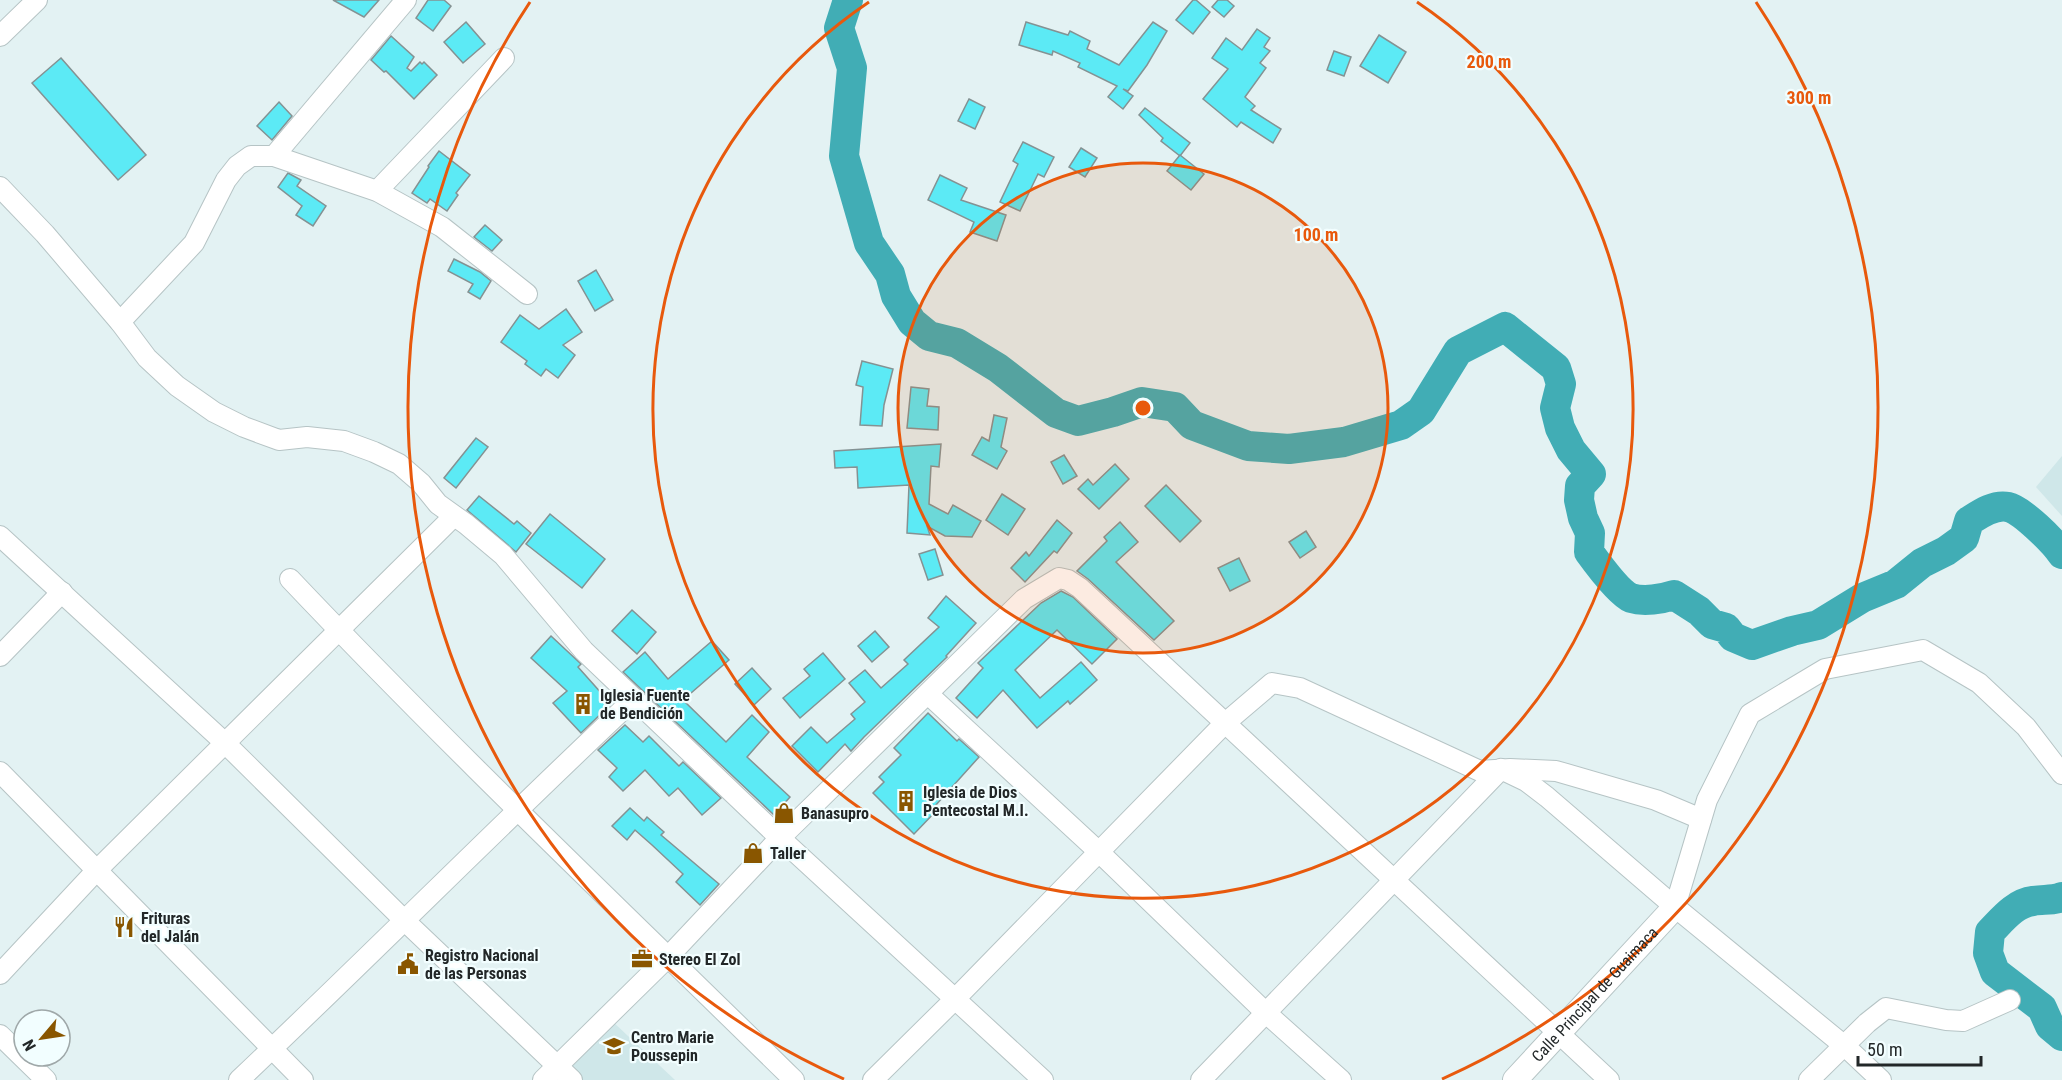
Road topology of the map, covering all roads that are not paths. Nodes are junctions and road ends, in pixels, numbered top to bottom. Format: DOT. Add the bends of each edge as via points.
graph roads {
  1 [pos="37,0"];
  2 [pos="406,0"];
  3 [pos="0,36"];
  4 [pos="504,58"];
  5 [pos="274,156"];
  6 [pos="0,187"];
  7 [pos="377,191"];
  8 [pos="527,294"];
  9 [pos="120,322"];
  10 [pos="454,516"];
  11 [pos="0,536"];
  12 [pos="290,579"];
  13 [pos="62,591"];
  14 [pos="339,630"];
  15 [pos="0,656"];
  16 [pos="928,694"];
  17 [pos="634,699"];
  18 [pos="1226,723"];
  19 [pos="224,742"];
  20 [pos="1501,769"];
  21 [pos="0,772"];
  22 [pos="2062,774"];
  23 [pos="517,809"];
  24 [pos="1701,819"];
  25 [pos="780,838"];
  26 [pos="1099,852"];
  27 [pos="96,871"];
  28 [pos="1394,880"];
  29 [pos="1675,908"];
  30 [pos="405,921"];
  31 [pos="668,957"];
  32 [pos="0,974"];
  33 [pos="2010,999"];
  34 [pos="954,1000"];
  35 [pos="1265,1012"];
  36 [pos="1558,1033"];
  37 [pos="0,1035"];
  38 [pos="1844,1046"];
  39 [pos="272,1048"];
  40 [pos="558,1066"];
  41 [pos="46,1080"];
  42 [pos="239,1080"];
  43 [pos="303,1080"];
  44 [pos="543,1080"];
  45 [pos="572,1080"];
  46 [pos="794,1080"];
  47 [pos="873,1080"];
  48 [pos="1043,1080"];
  49 [pos="1201,1080"];
  50 [pos="1341,1080"];
  51 [pos="1515,1080"];
  52 [pos="1609,1080"];
  53 [pos="1809,1080"];
  54 [pos="1881,1080"];
  1 -- 3 [label="street"];
  2 -- 5 [label="street"];
  4 -- 7 [label="street"];
  5 -- 7 [label="street"];
  5 -- 9 [label="street" via="251,156 237,166 194,243"];
  6 -- 9 [label="street"];
  7 -- 8 [label="street" via="442,227"];
  9 -- 10 [label="street" via="147,358 214,412 279,440 307,437 344,441 374,452 399,464"];
  10 -- 14 [label="street"];
  10 -- 17 [label="street" via="503,555 584,651"];
  11 -- 13 [label="street"];
  12 -- 14 [label="street"];
  13 -- 15 [label="street"];
  13 -- 19 [label="street"];
  14 -- 19 [label="street"];
  14 -- 23 [label="street"];
  16 -- 18 [label="street" via="1024,599 1059,578 1080,588"];
  16 -- 25 [label="street"];
  16 -- 26 [label="street"];
  17 -- 23 [label="street"];
  17 -- 25 [label="street"];
  18 -- 20 [label="street" via="1272,683 1300,688 1480,771"];
  18 -- 26 [label="street"];
  18 -- 28 [label="street"];
  19 -- 27 [label="street" via="186,785"];
  19 -- 30 [label="street"];
  20 -- 24 [label="street" via="1556,771 1656,800"];
  20 -- 28 [label="street"];
  20 -- 29 [label="street" via="1547,797"];
  21 -- 27 [label="street"];
  22 -- 24 [label="street" via="2026,727 1979,683 1923,650 1825,669 1750,714"];
  23 -- 30 [label="street"];
  23 -- 31 [label="street"];
  24 -- 29 [label="street"];
  25 -- 31 [label="street"];
  25 -- 34 [label="street"];
  26 -- 34 [label="street"];
  26 -- 35 [label="street"];
  27 -- 32 [label="street"];
  27 -- 39 [label="street"];
  28 -- 35 [label="street"];
  28 -- 36 [label="street"];
  29 -- 36 [label="main road, Calle Principal de Guaimaca"];
  29 -- 38 [label="street"];
  30 -- 39 [label="street"];
  30 -- 40 [label="street"];
  31 -- 40 [label="street"];
  31 -- 46 [label="street"];
  33 -- 38 [label="street" via="1963,1021 1886,1008"];
  34 -- 47 [label="street"];
  34 -- 48 [label="street"];
  35 -- 49 [label="street"];
  35 -- 50 [label="street"];
  36 -- 51 [label="main road, Calle Principal de Guaimaca"];
  36 -- 52 [label="street"];
  37 -- 41 [label="street"];
  38 -- 53 [label="street"];
  38 -- 54 [label="street"];
  39 -- 42 [label="street"];
  39 -- 43 [label="street"];
  40 -- 44 [label="street"];
  40 -- 45 [label="street"];
}
